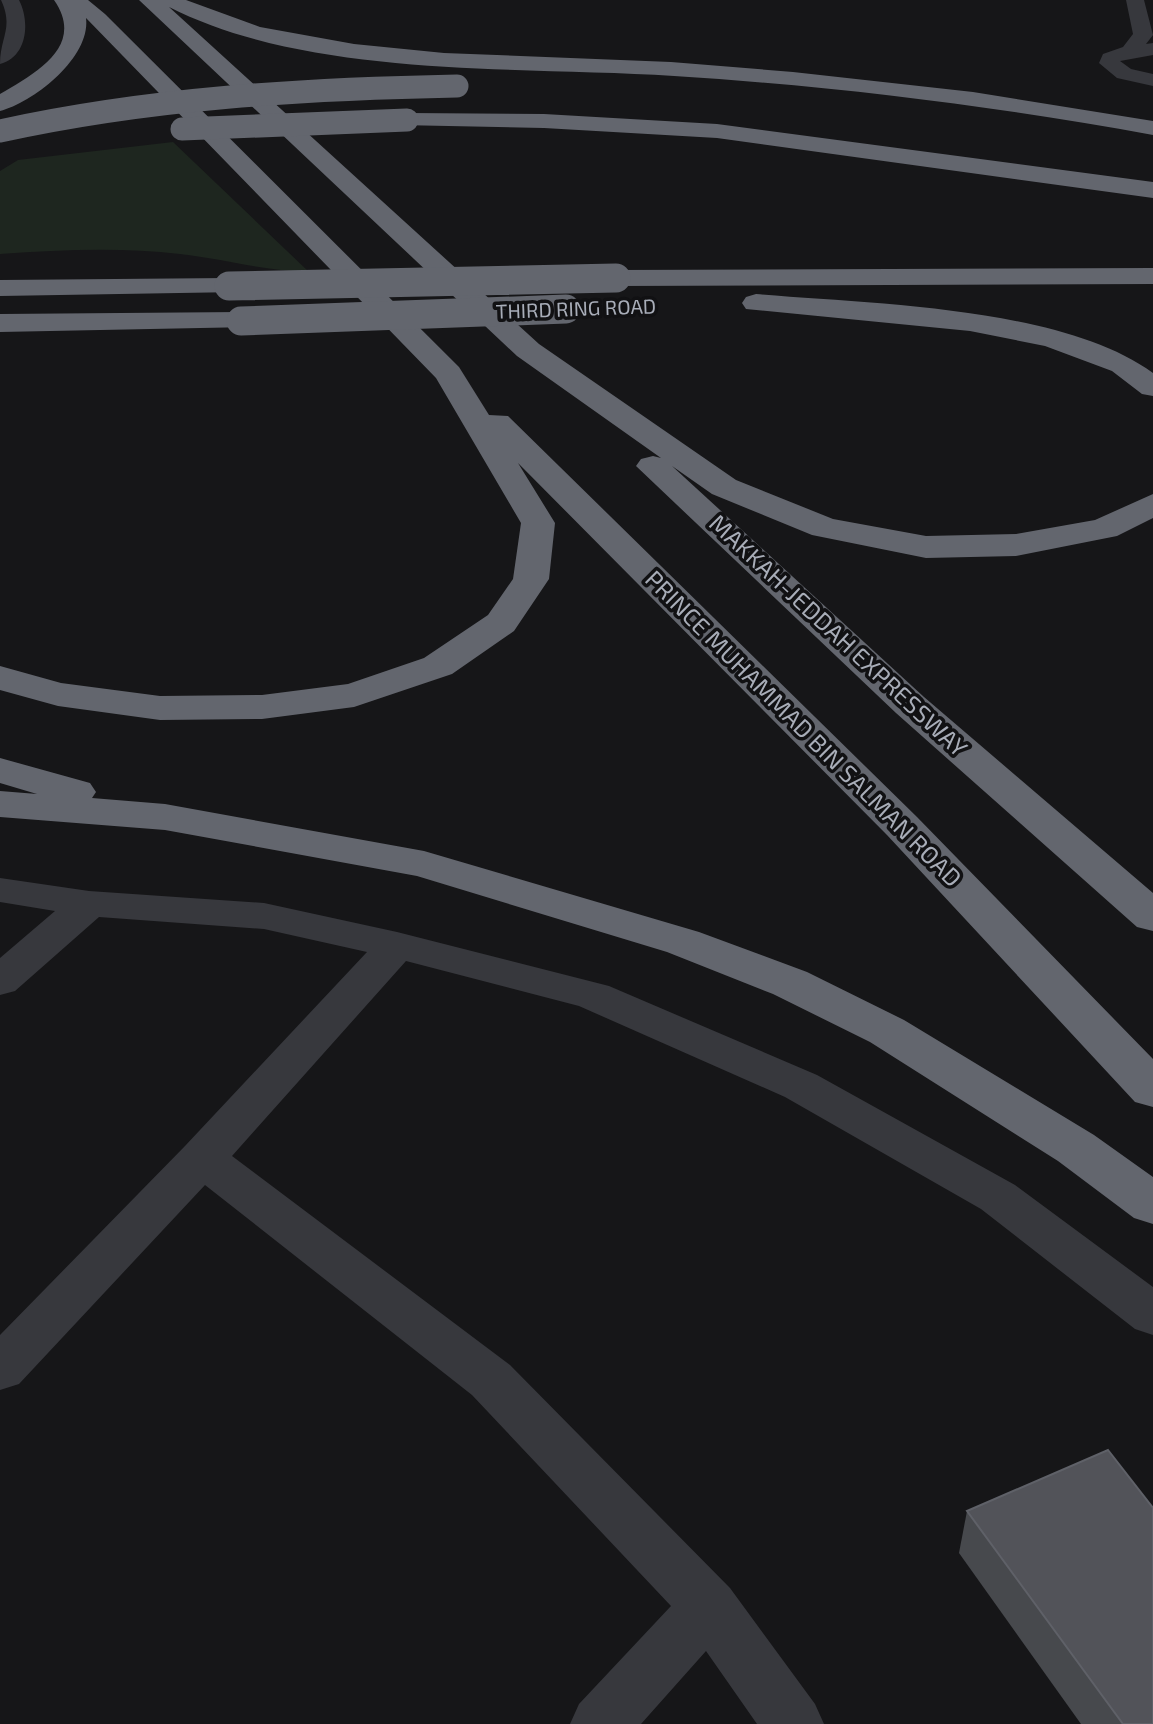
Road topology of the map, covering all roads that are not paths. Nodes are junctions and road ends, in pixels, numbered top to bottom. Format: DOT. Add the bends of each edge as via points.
graph roads {
  1 [pos="10,0"];
  2 [pos="64,0"];
  3 [pos="76,0"];
  4 [pos="149,0"];
  5 [pos="170,0"];
  6 [pos="1135,0"];
  7 [pos="1149,0"];
  8 [pos="1153,17"];
  9 [pos="1153,49"];
  10 [pos="1130,51"];
  11 [pos="0,58"];
  12 [pos="1153,80"];
  13 [pos="511,85"];
  14 [pos="484,86"];
  15 [pos="0,104"];
  16 [pos="1153,128"];
  17 [pos="0,131"];
  18 [pos="161,131"];
  19 [pos="1153,152"];
  20 [pos="1153,190"];
  21 [pos="1153,276"];
  22 [pos="0,288"];
  23 [pos="1153,299"];
  24 [pos="756,303"];
  25 [pos="696,305"];
  26 [pos="590,308"];
  27 [pos="91,322"];
  28 [pos="0,323"];
  29 [pos="0,330"];
  30 [pos="528,350"];
  31 [pos="448,373"];
  32 [pos="1153,387"];
  33 [pos="1153,504"];
  34 [pos="0,678"];
  35 [pos="0,770"];
  36 [pos="0,804"];
  37 [pos="165,817"];
  38 [pos="0,890"];
  39 [pos="89,904"];
  40 [pos="1153,917"];
  41 [pos="397,945"];
  42 [pos="0,981"];
  43 [pos="1153,1090"];
  44 [pos="202,1158"];
  45 [pos="1153,1204"];
  46 [pos="1153,1315"];
  47 [pos="0,1369"];
  48 [pos="709,1606"];
  49 [pos="601,1724"];
  50 [pos="793,1724"];
  1 -- 11 [label="street" via="19,24 16,41"];
  2 -- 15 [label="highway" via="75,15 77,31 70,47 39,80"];
  3 -- 31 [label="highway"];
  4 -- 30 [label="highway"];
  5 -- 16 [label="highway" via="257,33 341,49 468,62 832,81 1005,102"];
  6 -- 10 [label="street" via="1143,35"];
  7 -- 8 [label="street"];
  9 -- 10 [label="street"];
  10 -- 12 [label="street" via="1109,63 1124,74"];
  13 -- 19 [label="highway" via="786,93 905,103 1083,132"];
  14 -- 17 [label="highway, bridge" via="199,98"];
  18 -- 20 [label="highway, bridge" via="407,120 717,131"];
  21 -- 22 [label="highway, THIRD RING ROAD, bridge"];
  23 -- 24 [label="highway"];
  24 -- 25 [label="highway"];
  24 -- 32 [label="highway" via="970,322 1039,336 1123,365"];
  26 -- 27 [label="highway, THIRD RING ROAD, bridge"];
  27 -- 28 [label="highway, THIRD RING ROAD"];
  27 -- 29 [label="highway"];
  30 -- 33 [label="highway" via="724,487 824,528 926,547 1016,545 1105,529"];
  30 -- 40 [label="highway, MAKKAH-JEDDAH EXPRESSWAY" via="910,705"];
  31 -- 34 [label="highway" via="538,523 531,579 489,632 438,666 354,695 262,707 160,708 58,694"];
  31 -- 43 [label="highway, PRINCE MUHAMMAD BIN SALMAN ROAD" via="902,826"];
  35 -- 37 [label="highway"];
  36 -- 37 [label="highway"];
  37 -- 45 [label="highway" via="424,864 683,942 776,978 887,1031 1076,1148"];
  38 -- 39 [label="street"];
  39 -- 41 [label="street" via="264,916"];
  39 -- 42 [label="street"];
  41 -- 44 [label="street"];
  41 -- 46 [label="street" via="594,996 801,1086 998,1197"];
  44 -- 47 [label="street"];
  44 -- 48 [label="street" via="491,1380"];
  48 -- 49 [label="street"];
  48 -- 50 [label="street"];
}
